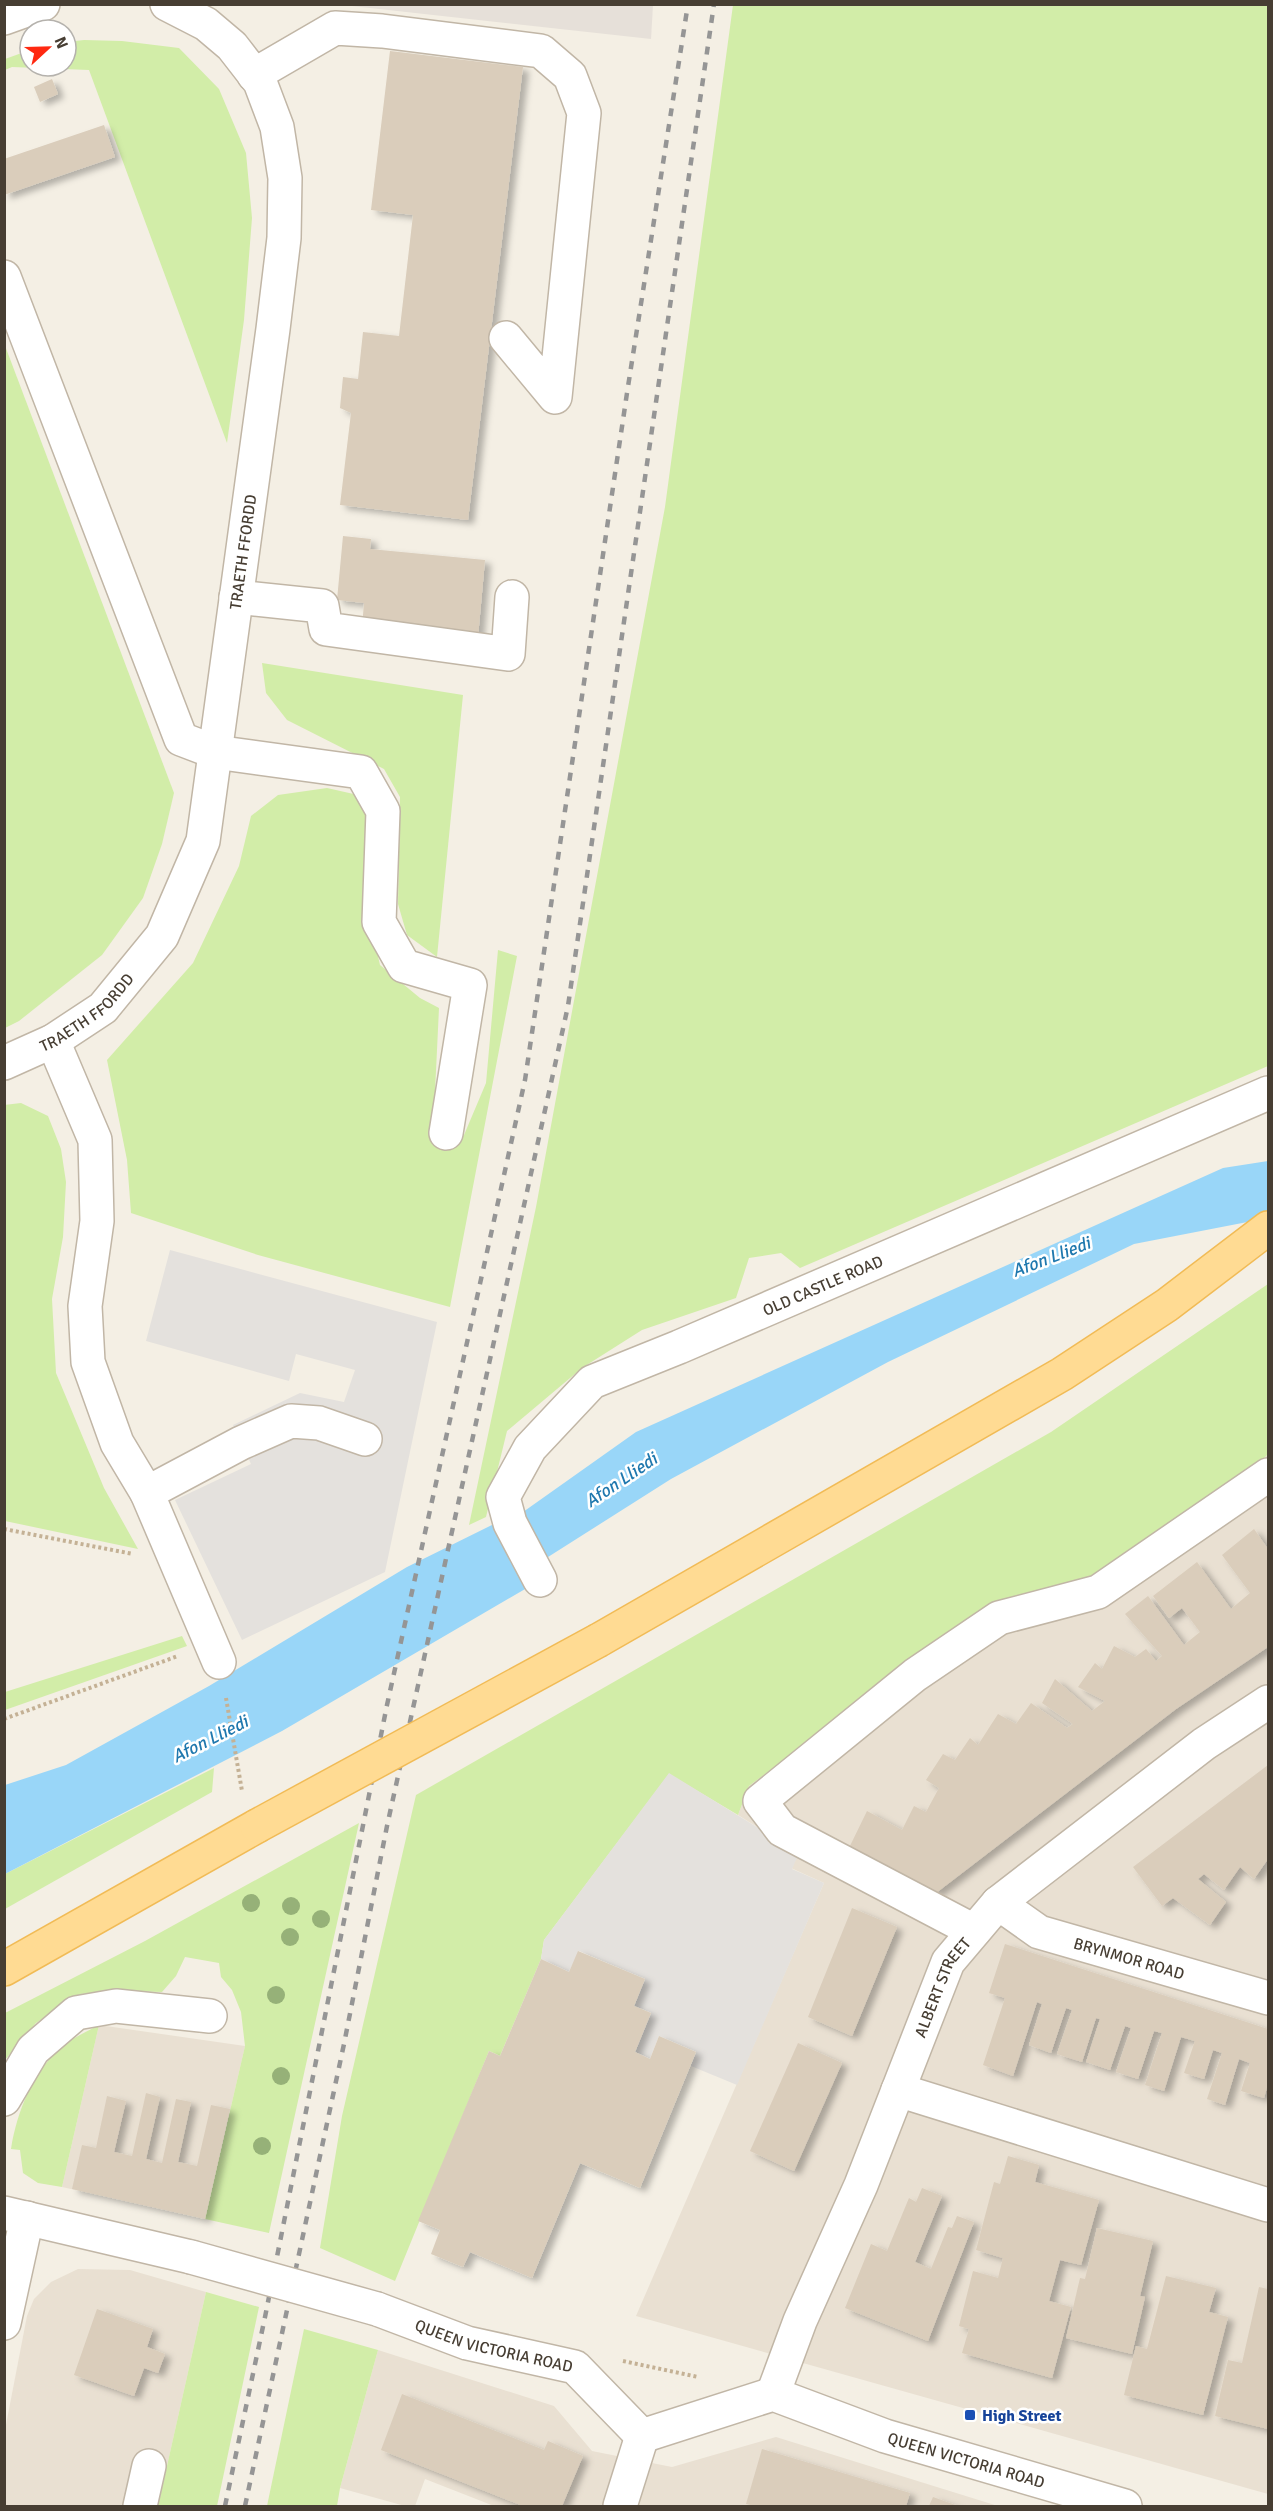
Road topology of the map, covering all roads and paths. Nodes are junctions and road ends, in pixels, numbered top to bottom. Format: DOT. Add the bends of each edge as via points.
graph roads {
  1 [pos="43,4"];
  2 [pos="182,8"];
  3 [pos="4,18"];
  4 [pos="254,75"];
  5 [pos="4,278"];
  6 [pos="507,338"];
  7 [pos="236,597"];
  8 [pos="512,597"];
  9 [pos="215,752"];
  10 [pos="53,1041"];
  11 [pos="4,1064"];
  12 [pos="1269,1093"];
  13 [pos="446,1133"];
  14 [pos="1269,1228"];
  15 [pos="364,1439"];
  16 [pos="1269,1475"];
  17 [pos="147,1493"];
  18 [pos="4,1528"];
  19 [pos="177,1562"];
  20 [pos="540,1580"];
  21 [pos="216,1653"];
  22 [pos="1269,1702"];
  23 [pos="4,1719"];
  24 [pos="250,1812"];
  25 [pos="998,1903"];
  26 [pos="974,1932"];
  27 [pos="4,1969"];
  28 [pos="1269,1998"];
  29 [pos="210,2016"];
  30 [pos="898,2090"];
  31 [pos="4,2099"];
  32 [pos="1269,2205"];
  33 [pos="16,2215"];
  34 [pos="4,2323"];
  35 [pos="575,2367"];
  36 [pos="706,2379"];
  37 [pos="773,2394"];
  38 [pos="642,2436"];
  39 [pos="149,2466"];
  40 [pos="140,2506"];
  41 [pos="620,2506"];
  42 [pos="1125,2506"];
  1 -- 3 [label="street"];
  2 -- 4 [label="street, TRAETH FFORDD" via="232,46"];
  4 -- 6 [label="street" via="335,28 541,51 570,76 584,113 555,397"];
  4 -- 7 [label="street, TRAETH FFORDD" via="277,127 285,178 284,238"];
  5 -- 9 [label="street" via="181,739"];
  7 -- 8 [label="street" via="322,606 326,629 508,654"];
  7 -- 9 [label="street, TRAETH FFORDD"];
  9 -- 10 [label="street, TRAETH FFORDD" via="203,841 162,936 104,1008"];
  9 -- 13 [label="street" via="361,772 383,811 379,922 404,966 470,985"];
  10 -- 11 [label="street, TRAETH FFORDD"];
  10 -- 17 [label="street" via="95,1140 97,1221 86,1306 88,1362 117,1443"];
  12 -- 20 [label="street, OLD CASTLE ROAD" via="592,1382 530,1449 503,1497 510,1522"];
  14 -- 24 [label="main road, bridge" via="1167,1305 1062,1374 599,1640"];
  15 -- 17 [label="street" via="319,1423 291,1421"];
  16 -- 26 [label="street" via="1098,1592 999,1618 915,1675 760,1801 782,1830"];
  17 -- 19 [label="street"];
  18 -- 19 [label="path"];
  19 -- 21 [label="street"];
  21 -- 23 [label="path"];
  21 -- 24 [label="path"];
  22 -- 25 [label="street, ALBERT STREET" via="1204,1744"];
  24 -- 27 [label="main road"];
  25 -- 26 [label="street, ALBERT STREET"];
  25 -- 28 [label="street, BRYNMOR ROAD" via="1039,1932"];
  26 -- 30 [label="street, ALBERT STREET" via="948,1962"];
  29 -- 31 [label="street" via="116,2006 76,2013 33,2050"];
  30 -- 32 [label="street"];
  30 -- 37 [label="street, ALBERT STREET" via="861,2185 800,2320"];
  33 -- 34 [label="street"];
  33 -- 35 [label="street, QUEEN VICTORIA ROAD, bridge" via="192,2257 377,2309 467,2343"];
  35 -- 36 [label="path" via="622,2361"];
  35 -- 38 [label="street, QUEEN VICTORIA ROAD"];
  37 -- 38 [label="street"];
  37 -- 42 [label="street, QUEEN VICTORIA ROAD" via="885,2436"];
  38 -- 41 [label="street"];
  39 -- 40 [label="street"];
}
